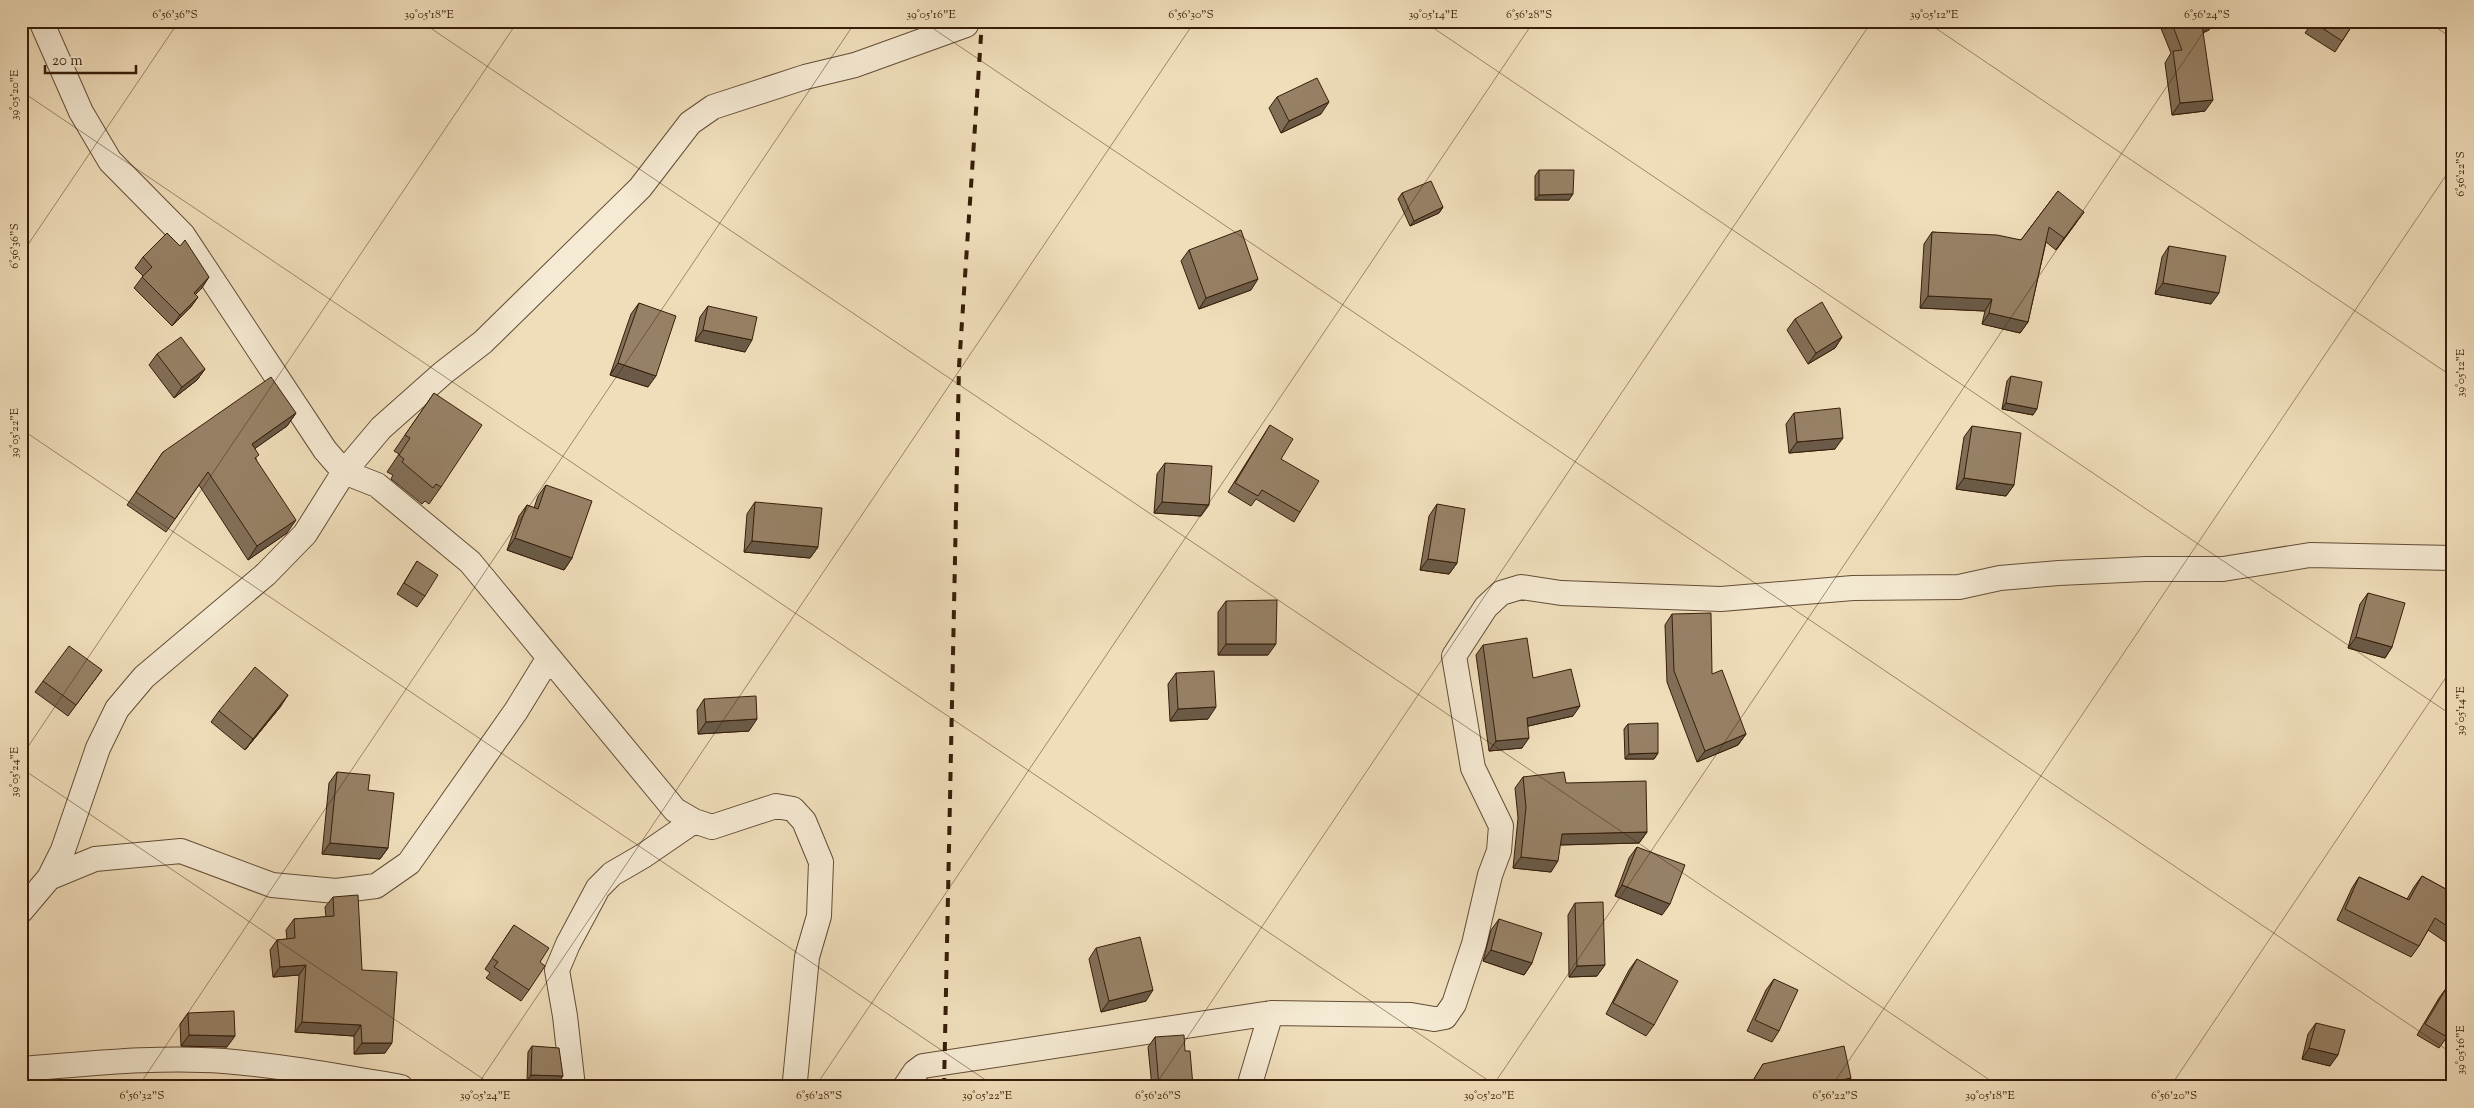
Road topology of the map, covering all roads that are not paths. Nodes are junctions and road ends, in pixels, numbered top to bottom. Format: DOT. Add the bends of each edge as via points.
graph roads {
  1 [pos="41,21"];
  2 [pos="966,25"];
  3 [pos="344,472"];
  4 [pos="2453,558"];
  5 [pos="548,659"];
  6 [pos="694,821"];
  7 [pos="49,878"];
  8 [pos="21,911"];
  9 [pos="1271,1013"];
  10 [pos="21,1069"];
  11 [pos="401,1087"];
  12 [pos="573,1087"];
  13 [pos="797,1087"];
  14 [pos="905,1087"];
  15 [pos="1248,1087"];
  1 -- 3 [label="street" via="81,112 110,161 183,234 325,450"];
  2 -- 3 [label="street" via="855,64 713,107 690,123 640,188 483,342 403,406"];
  3 -- 5 [label="street" via="377,485 470,562"];
  3 -- 7 [label="street" via="305,534 266,574 144,677 117,709 98,748 63,850"];
  4 -- 9 [label="street" via="2310,555 2223,569 2059,573 2000,578 1959,587 1853,588 1721,599 1561,593 1521,587 1501,593 1486,607 1454,656 1473,768 1501,826 1499,851 1454,1004 1445,1017 1434,1019 1411,1015"];
  5 -- 6 [label="street" via="674,810"];
  5 -- 7 [label="street" via="516,711 409,863 376,886 336,891 272,884 181,851 95,858"];
  6 -- 12 [label="street" via="612,874 598,888 568,944 557,970"];
  6 -- 13 [label="street" via="712,827 776,806 793,809 804,821 821,862 819,916 807,956"];
  7 -- 8 [label="street"];
  9 -- 14 [label="street" via="924,1066"];
  9 -- 15 [label="street"];
  10 -- 11 [label="street" via="162,1060 222,1061"];
}
